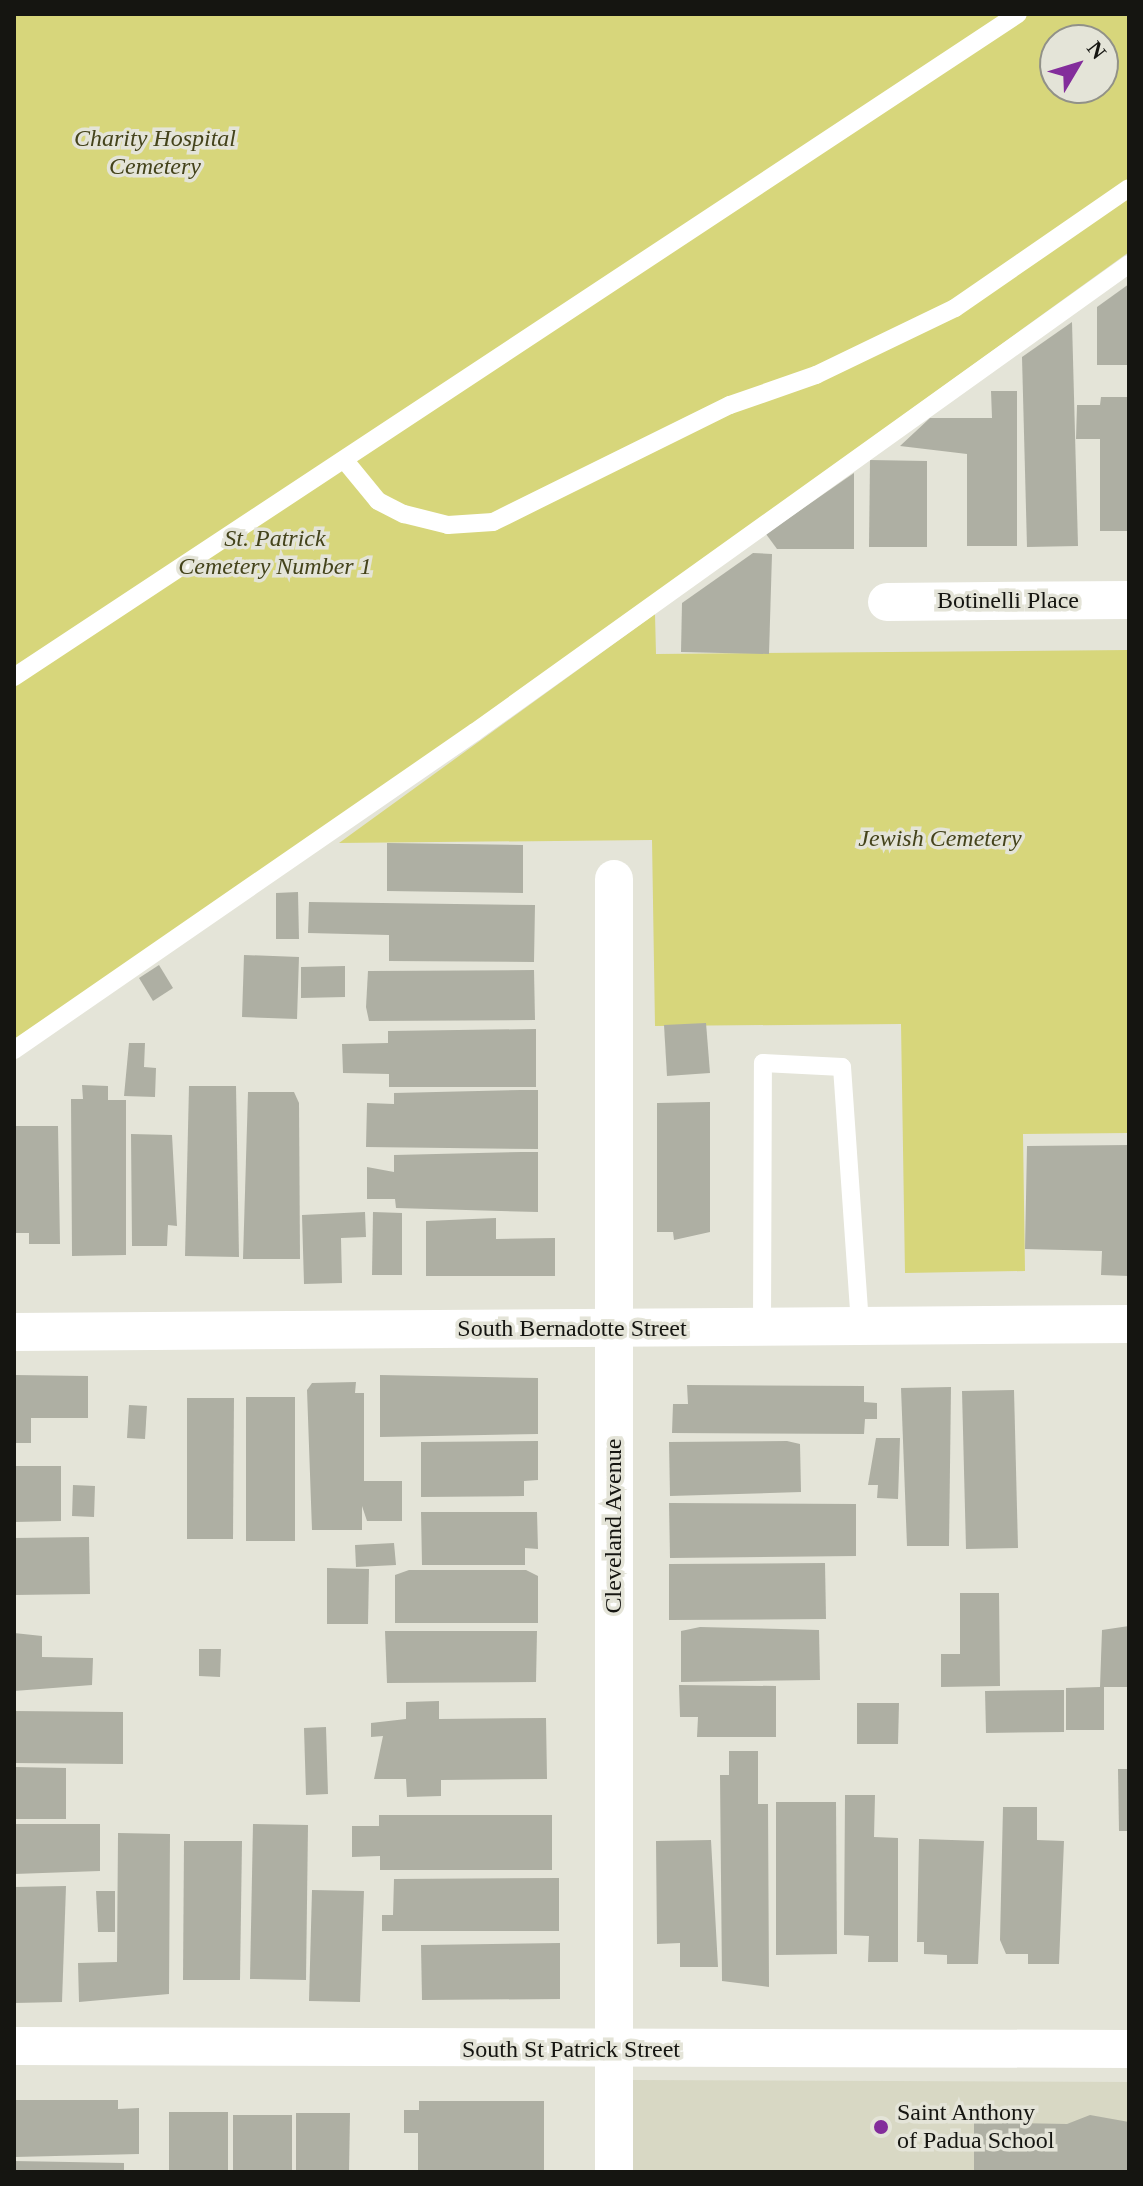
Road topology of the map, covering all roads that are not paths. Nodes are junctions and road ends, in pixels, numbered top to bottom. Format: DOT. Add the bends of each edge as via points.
graph roads {
  1 [pos="1018,14"];
  2 [pos="1129,188"];
  3 [pos="1129,264"];
  4 [pos="346,462"];
  5 [pos="1129,600"];
  6 [pos="887,602"];
  7 [pos="14,677"];
  8 [pos="614,879"];
  9 [pos="14,1050"];
  10 [pos="1129,1324"];
  11 [pos="860,1326"];
  12 [pos="762,1327"];
  13 [pos="613,1329"];
  14 [pos="14,1332"];
  15 [pos="14,2046"];
  16 [pos="1129,2049"];
  17 [pos="616,2051"];
  18 [pos="614,2172"];
  1 -- 4 [label="lane"];
  2 -- 4 [label="lane" via="955,308 816,375 730,405 493,522 448,525 404,514 378,501"];
  3 -- 9 [label="lane" via="475,732"];
  4 -- 7 [label="lane"];
  5 -- 6 [label="street, Botinelli Place"];
  8 -- 13 [label="street, Cleveland Avenue"];
  10 -- 11 [label="street, South Bernadotte Street"];
  11 -- 12 [label="street, South Bernadotte Street"];
  11 -- 12 [label="lane" via="842,1067 763,1063"];
  12 -- 13 [label="street, South Bernadotte Street"];
  13 -- 14 [label="street, South Bernadotte Street"];
  13 -- 17 [label="street, Cleveland Avenue"];
  15 -- 17 [label="street, South St Patrick Street"];
  16 -- 17 [label="street, South St Patrick Street"];
  17 -- 18 [label="street, Cleveland Avenue"];
}
